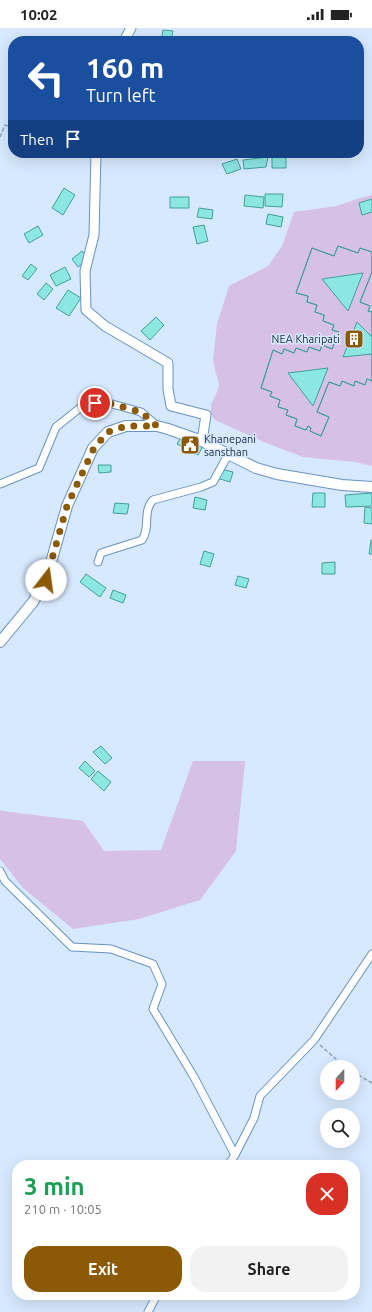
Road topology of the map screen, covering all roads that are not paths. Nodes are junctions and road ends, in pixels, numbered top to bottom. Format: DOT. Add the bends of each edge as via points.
graph roads {
  1 [pos="96,158"];
  2 [pos="157,426"];
  3 [pos="202,441"];
  4 [pos="228,455"];
  5 [pos="0,484"];
  6 [pos="372,487"];
  7 [pos="98,562"];
  8 [pos="0,642"];
  9 [pos="0,871"];
  10 [pos="372,954"];
  11 [pos="235,1155"];
  12 [pos="232,1160"];
  13 [pos="154,1300"];
  14 [pos="148,1312"];
  1 -- 3 [label="street" via="94,235 85,271 86,310 105,326 168,362 171,406 206,415"];
  2 -- 3 [label="main road"];
  2 -- 5 [label="street" via="141,412 105,402 85,404 56,427 39,468"];
  2 -- 8 [label="main road" via="126,426 108,432 94,448 67,506 46,580 33,602"];
  3 -- 4 [label="main road"];
  4 -- 6 [label="main road" via="277,474 342,485"];
  4 -- 7 [label="street" via="213,482 153,500 147,506 146,534 142,540 101,553"];
  9 -- 11 [label="street" via="5,881 72,947 111,949 153,964 162,984 153,1010 194,1076"];
  10 -- 11 [label="street" via="314,1040 260,1096 254,1118"];
  11 -- 12 [label="street"];
  13 -- 14 [label="street"];
}
